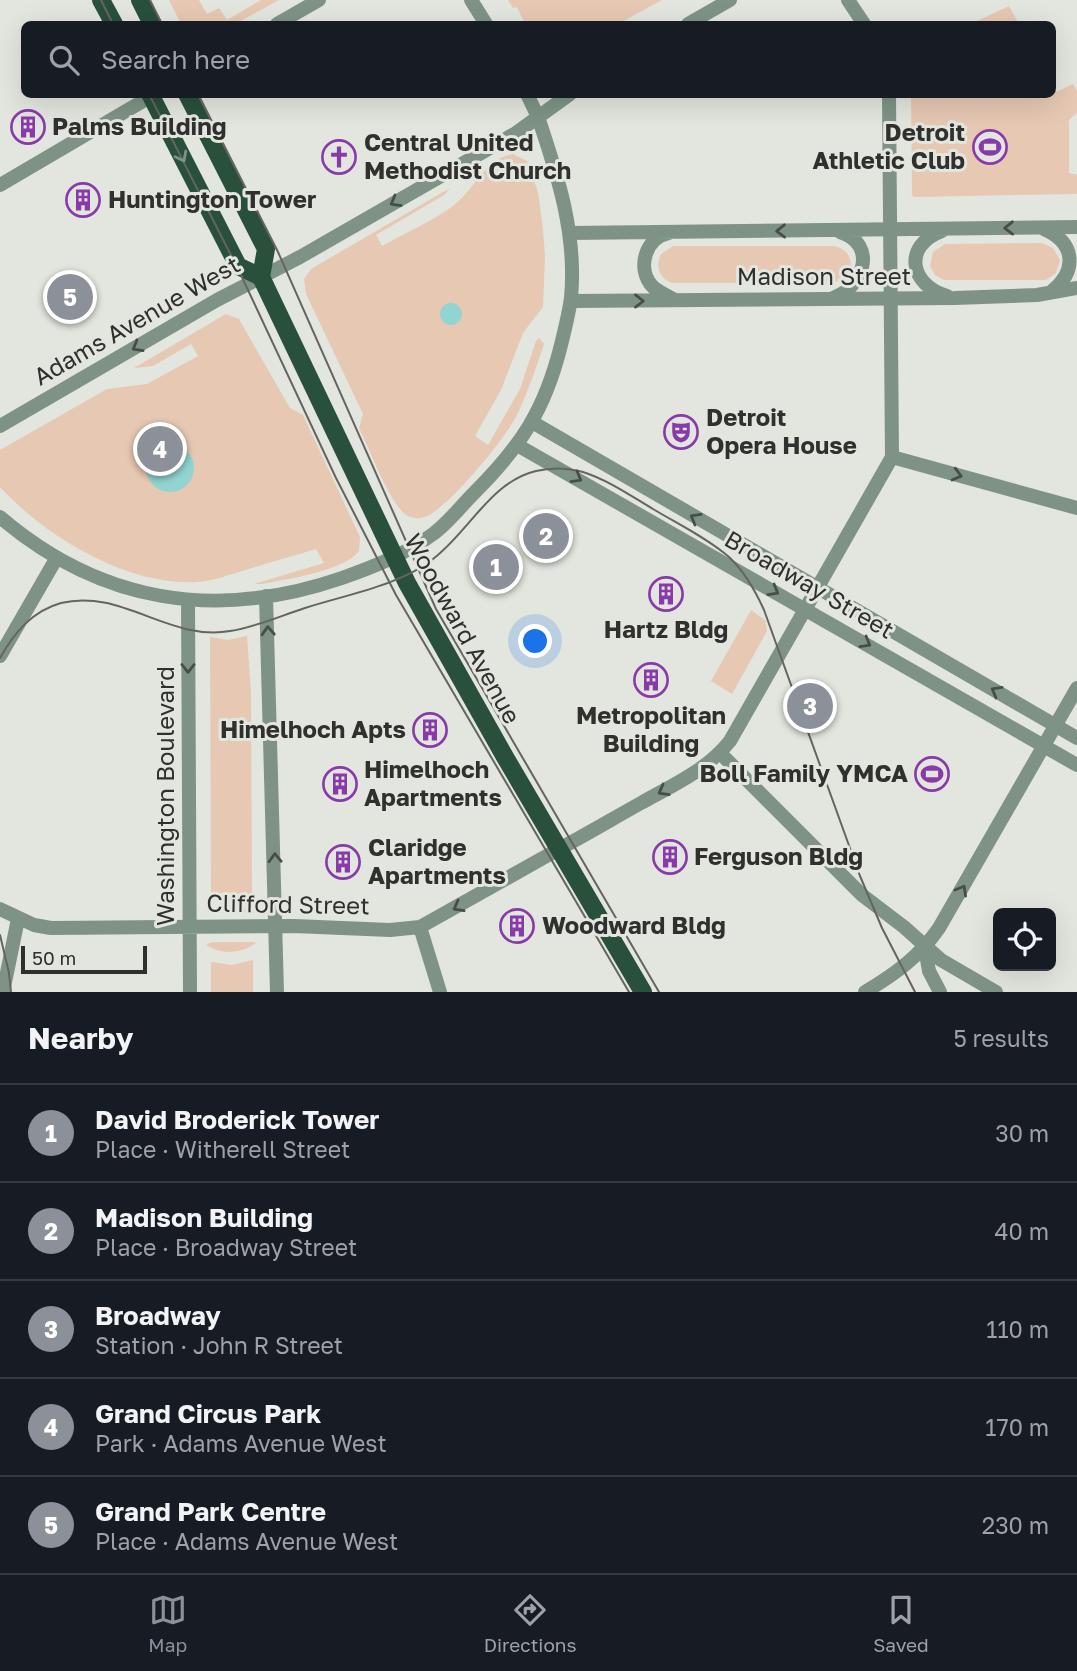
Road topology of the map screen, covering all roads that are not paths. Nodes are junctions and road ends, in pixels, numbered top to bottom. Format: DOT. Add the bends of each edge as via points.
graph roads {
  1 [pos="101,0"];
  2 [pos="140,0"];
  3 [pos="319,0"];
  4 [pos="471,0"];
  5 [pos="730,0"];
  6 [pos="848,0"];
  7 [pos="112,21"];
  8 [pos="150,21"];
  9 [pos="282,21"];
  10 [pos="484,21"];
  11 [pos="693,21"];
  12 [pos="862,21"];
  13 [pos="147,98"];
  14 [pos="154,98"];
  15 [pos="189,98"];
  16 [pos="529,98"];
  17 [pos="564,98"];
  18 [pos="889,98"];
  19 [pos="538,117"];
  20 [pos="0,185"];
  21 [pos="1077,227"];
  22 [pos="1041,228"];
  23 [pos="890,229"];
  24 [pos="954,229"];
  25 [pos="834,230"];
  26 [pos="677,232"];
  27 [pos="570,233"];
  28 [pos="261,277"];
  29 [pos="1077,288"];
  30 [pos="1037,295"];
  31 [pos="955,298"];
  32 [pos="828,299"];
  33 [pos="891,299"];
  34 [pos="677,300"];
  35 [pos="571,301"];
  36 [pos="533,422"];
  37 [pos="0,426"];
  38 [pos="517,445"];
  39 [pos="892,457"];
  40 [pos="1077,508"];
  41 [pos="0,517"];
  42 [pos="394,558"];
  43 [pos="56,559"];
  44 [pos="819,587"];
  45 [pos="266,596"];
  46 [pos="188,600"];
  47 [pos="806,610"];
  48 [pos="0,656"];
  49 [pos="1077,688"];
  50 [pos="1056,725"];
  51 [pos="1077,738"];
  52 [pos="1044,746"];
  53 [pos="720,753"];
  54 [pos="1077,765"];
  55 [pos="559,849"];
  56 [pos="0,909"];
  57 [pos="18,919"];
  58 [pos="277,926"];
  59 [pos="190,927"];
  60 [pos="420,927"];
  61 [pos="925,948"];
  62 [pos="3,992"];
  63 [pos="190,992"];
  64 [pos="277,992"];
  65 [pos="440,992"];
  66 [pos="643,992"];
  67 [pos="865,992"];
  68 [pos="940,992"];
  69 [pos="996,992"];
  1 -- 7 [label="main road"];
  2 -- 8 [label="main road"];
  3 -- 9 [label="street"];
  4 -- 10 [label="street"];
  5 -- 11 [label="street"];
  6 -- 12 [label="street"];
  13 -- 20 [label="street"];
  14 -- 28 [label="main road, Woodward Avenue, one-way" via="238,266"];
  15 -- 28 [label="main road, Woodward Avenue" via="266,249"];
  16 -- 19 [label="street"];
  17 -- 19 [label="street, Adams Avenue West"];
  18 -- 23 [label="street"];
  19 -- 27 [label="street"];
  19 -- 28 [label="street, Adams Avenue West, one-way"];
  21 -- 22 [label="street, Madison Street"];
  22 -- 24 [label="street, Madison Street, one-way"];
  22 -- 30 [label="street" via="1067,244 1072,267 1059,287"];
  23 -- 24 [label="street, Madison Street"];
  23 -- 25 [label="street, Madison Street"];
  23 -- 33 [label="street"];
  24 -- 31 [label="street" via="925,239 915,264 925,284"];
  25 -- 26 [label="street, Madison Street, one-way"];
  25 -- 32 [label="street" via="858,244 863,268 848,290"];
  26 -- 27 [label="street, Madison Street"];
  26 -- 34 [label="street" via="664,234 649,245 644,266 654,288"];
  27 -- 35 [label="street"];
  28 -- 37 [label="street, Adams Avenue West, one-way"];
  28 -- 42 [label="main road, Woodward Avenue"];
  29 -- 30 [label="street, Madison Street"];
  30 -- 31 [label="street, Madison Street"];
  31 -- 33 [label="street, Madison Street"];
  32 -- 33 [label="street, Madison Street"];
  32 -- 34 [label="street, Madison Street"];
  33 -- 39 [label="street"];
  35 -- 34 [label="street, Madison Street, one-way"];
  35 -- 36 [label="street" via="553,376"];
  36 -- 38 [label="street"];
  44 -- 36 [label="street, Broadway Street, one-way"];
  38 -- 42 [label="street" via="434,534"];
  38 -- 47 [label="street, Broadway Street, one-way"];
  39 -- 40 [label="street, one-way"];
  39 -- 44 [label="street, Clifford Street"];
  41 -- 43 [label="street"];
  42 -- 45 [label="street" via="309,589"];
  42 -- 55 [label="main road, Woodward Avenue"];
  43 -- 46 [label="street" via="105,581"];
  43 -- 48 [label="street"];
  44 -- 47 [label="street, Clifford Street"];
  50 -- 44 [label="street, Broadway Street, one-way"];
  45 -- 46 [label="street"];
  58 -- 45 [label="street, one-way"];
  46 -- 59 [label="street, Washington Boulevard, one-way"];
  47 -- 52 [label="street, Broadway Street, one-way"];
  47 -- 53 [label="street, Clifford Street"];
  49 -- 50 [label="street"];
  50 -- 51 [label="street, Broadway Street"];
  50 -- 52 [label="street"];
  52 -- 54 [label="street, Broadway Street"];
  61 -- 52 [label="street, one-way"];
  53 -- 55 [label="street, Clifford Street, one-way" via="680,781"];
  53 -- 61 [label="street" via="862,895"];
  55 -- 60 [label="street, Clifford Street, one-way"];
  55 -- 66 [label="main road, Woodward Avenue"];
  56 -- 57 [label="street, Clifford Street"];
  57 -- 59 [label="street, Clifford Street" via="51,928"];
  57 -- 62 [label="street"];
  58 -- 59 [label="street, Clifford Street"];
  58 -- 60 [label="street, Clifford Street"];
  58 -- 64 [label="street"];
  59 -- 63 [label="street, Washington Boulevard"];
  60 -- 65 [label="street"];
  61 -- 67 [label="street" via="898,973"];
  61 -- 68 [label="street" via="929,971"];
  61 -- 69 [label="street"];
}
